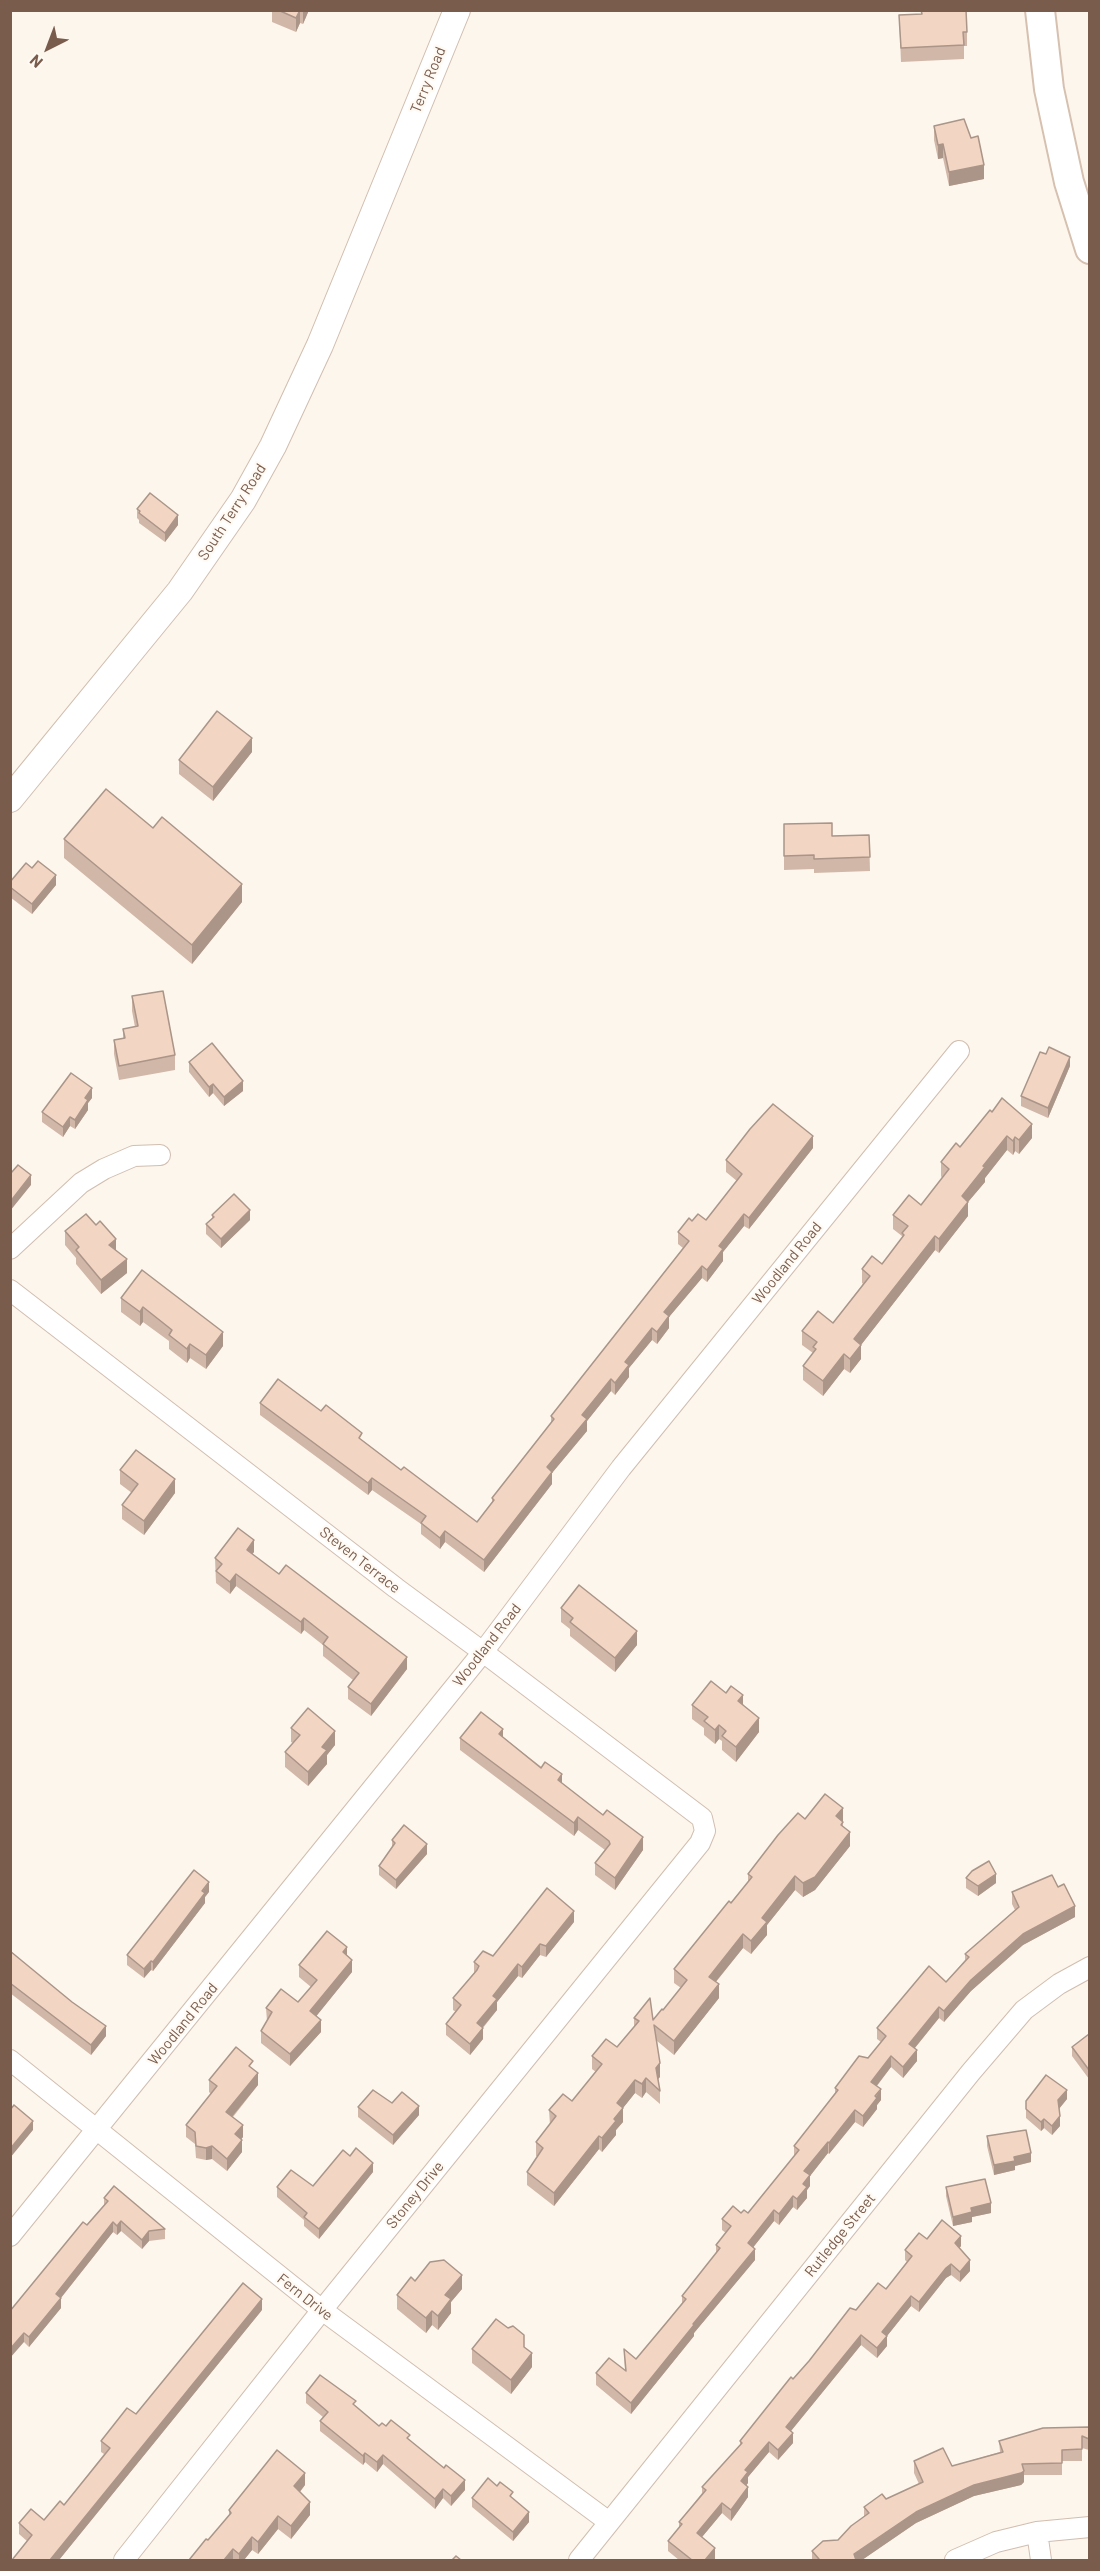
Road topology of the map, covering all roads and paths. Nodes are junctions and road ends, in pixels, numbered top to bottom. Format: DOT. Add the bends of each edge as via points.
graph roads {
  1 [pos="458,10"];
  2 [pos="1040,10"];
  3 [pos="400,150"];
  4 [pos="1089,249"];
  5 [pos="10,799"];
  6 [pos="958,1051"];
  7 [pos="160,1155"];
  8 [pos="10,1249"];
  9 [pos="10,1290"];
  10 [pos="483,1652"];
  11 [pos="705,1831"];
  12 [pos="1089,1967"];
  13 [pos="10,2060"];
  14 [pos="97,2131"];
  15 [pos="10,2236"];
  16 [pos="322,2310"];
  17 [pos="609,2522"];
  18 [pos="1089,2527"];
  19 [pos="1038,2532"];
  20 [pos="124,2560"];
  21 [pos="579,2560"];
  22 [pos="954,2560"];
  23 [pos="1041,2560"];
  1 -- 3 [label="street, Terry Road"];
  2 -- 4 [label="main road" via="1049,88 1069,182"];
  3 -- 5 [label="street, South Terry Road" via="320,345 243,500 180,591"];
  6 -- 10 [label="street, Woodland Road" via="621,1467"];
  7 -- 8 [label="street" via="134,1156 81,1183"];
  9 -- 10 [label="street, Steven Terrace"];
  10 -- 11 [label="street, Steven Terrace" via="702,1818"];
  10 -- 14 [label="street, Woodland Road"];
  11 -- 16 [label="street, Stoney Drive" via="700,1844"];
  12 -- 17 [label="street, Rutledge Street" via="1024,2010"];
  13 -- 14 [label="street, Fern Drive"];
  14 -- 15 [label="street, Woodland Road"];
  14 -- 16 [label="street, Fern Drive"];
  16 -- 17 [label="street, Fern Drive"];
  16 -- 20 [label="street, Stoney Drive"];
  17 -- 21 [label="street, Rutledge Street"];
  18 -- 19 [label="street"];
  19 -- 22 [label="street" via="996,2542"];
  19 -- 23 [label="street"];
}
